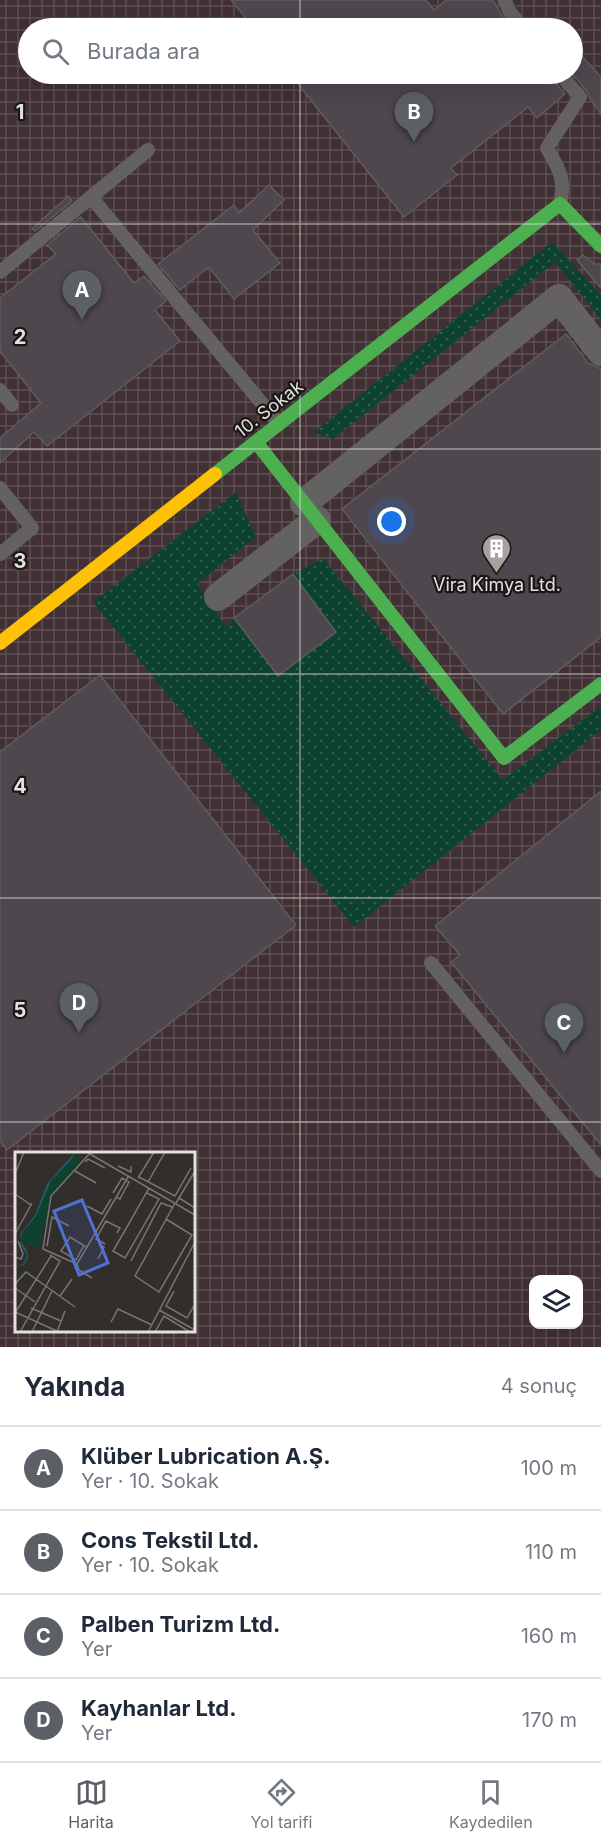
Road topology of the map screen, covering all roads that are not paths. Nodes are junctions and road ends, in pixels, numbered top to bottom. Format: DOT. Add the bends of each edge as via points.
graph roads {
  1 [pos="505,0"];
  2 [pos="516,18"];
  3 [pos="569,84"];
  4 [pos="148,150"];
  5 [pos="91,197"];
  6 [pos="560,204"];
  7 [pos="601,246"];
  8 [pos="0,272"];
  9 [pos="601,352"];
  10 [pos="0,390"];
  11 [pos="12,405"];
  12 [pos="279,424"];
  13 [pos="256,442"];
  14 [pos="0,488"];
  15 [pos="310,512"];
  16 [pos="0,554"];
  17 [pos="218,597"];
  18 [pos="0,643"];
  19 [pos="601,684"];
  20 [pos="431,963"];
  21 [pos="601,1171"];
  1 -- 2 [label="lane"];
  3 -- 6 [label="lane" via="580,97 547,148 562,176"];
  4 -- 5 [label="lane"];
  5 -- 8 [label="lane"];
  5 -- 12 [label="lane"];
  6 -- 7 [label="street"];
  6 -- 12 [label="street, 10. Sokak"];
  9 -- 15 [label="street" via="559,298"];
  10 -- 11 [label="lane"];
  12 -- 13 [label="street, 10. Sokak"];
  13 -- 15 [label="street"];
  13 -- 18 [label="street, 10. Sokak"];
  14 -- 16 [label="lane" via="32,528"];
  15 -- 17 [label="street"];
  15 -- 19 [label="street" via="504,758"];
  20 -- 21 [label="lane"];
}
